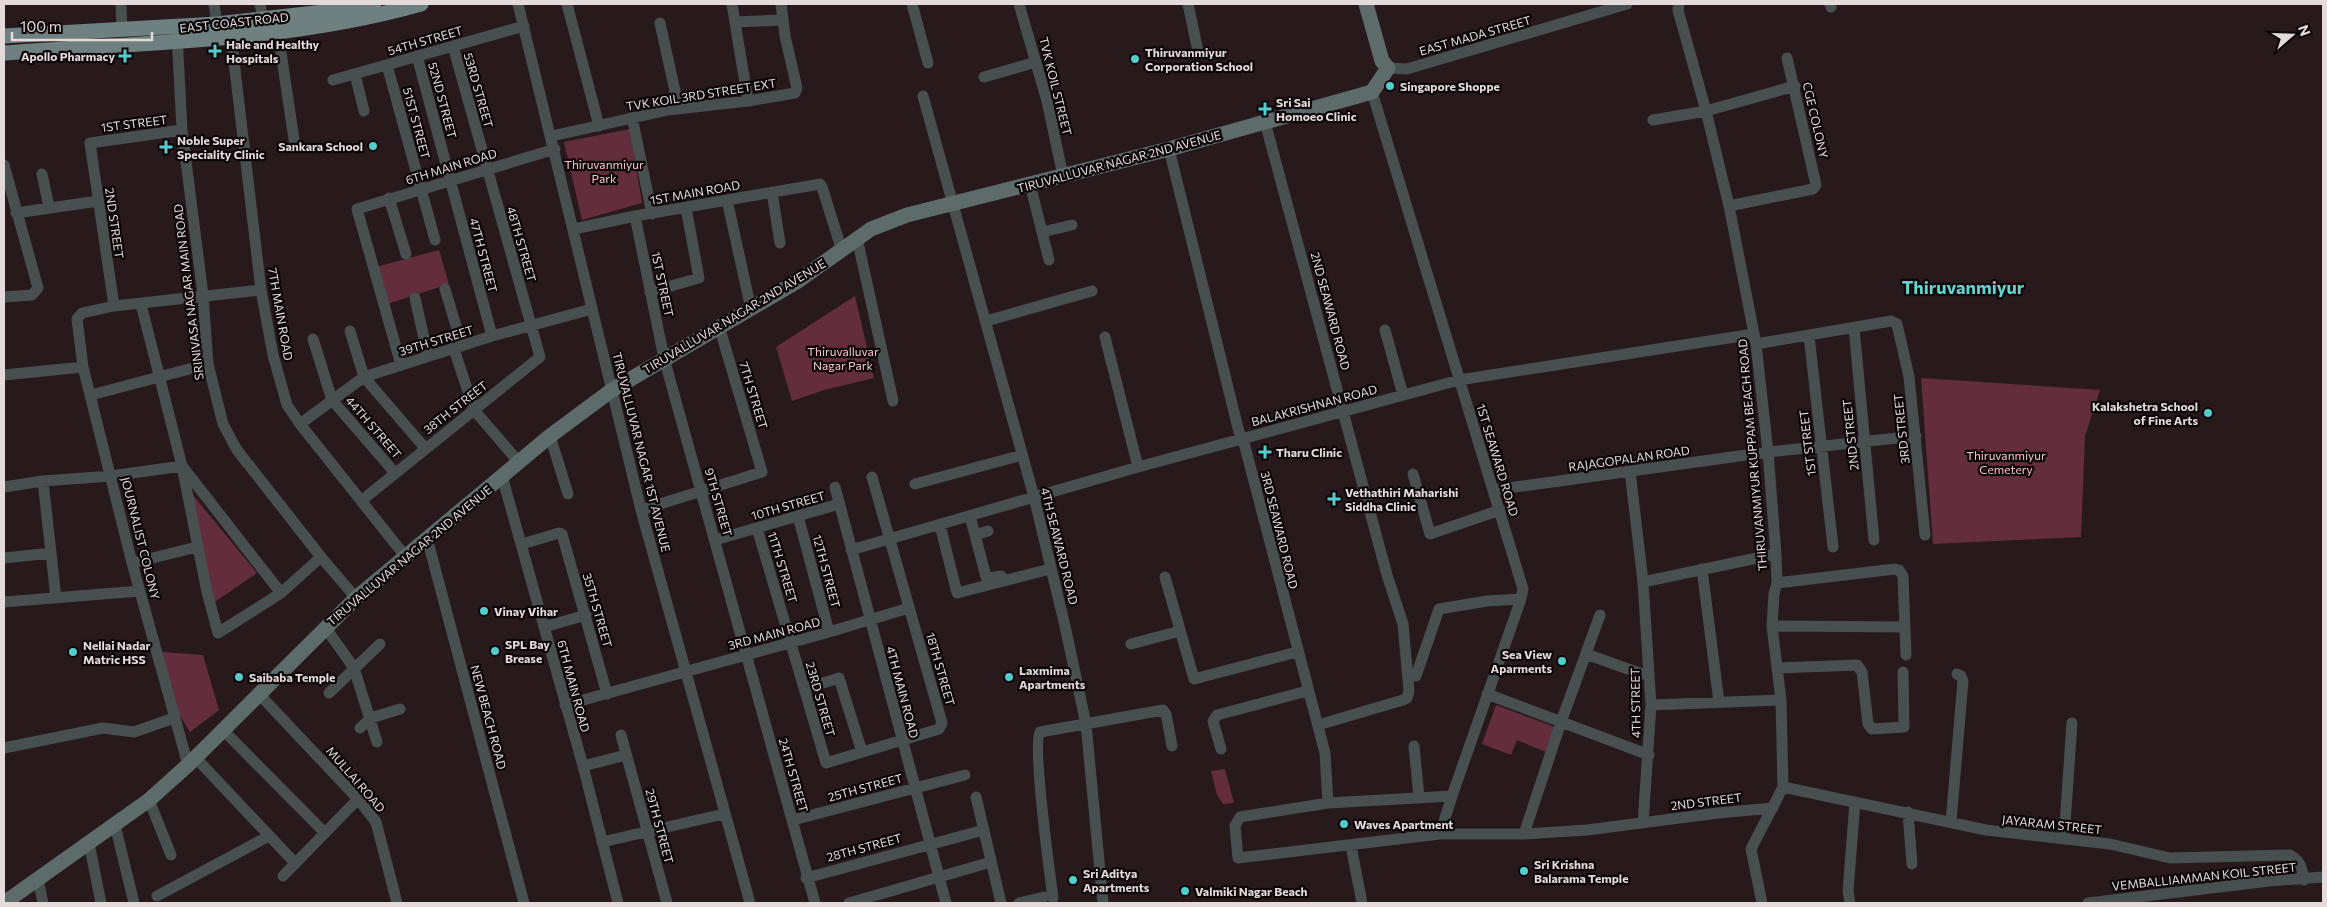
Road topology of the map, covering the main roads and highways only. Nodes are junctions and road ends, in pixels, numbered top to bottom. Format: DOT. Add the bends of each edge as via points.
graph roads {
  1 [pos="374,4"];
  2 [pos="421,4"];
  3 [pos="177,34"];
  4 [pos="4,36"];
  5 [pos="4,53"];
  1 -- 3 [label="main road, EAST COAST ROAD" via="217,24"];
  2 -- 3 [label="main road, EAST COAST ROAD" via="367,18 278,32 231,36"];
  3 -- 4 [label="main road, EAST COAST ROAD" via="122,31"];
  3 -- 5 [label="main road, EAST COAST ROAD"];
}
